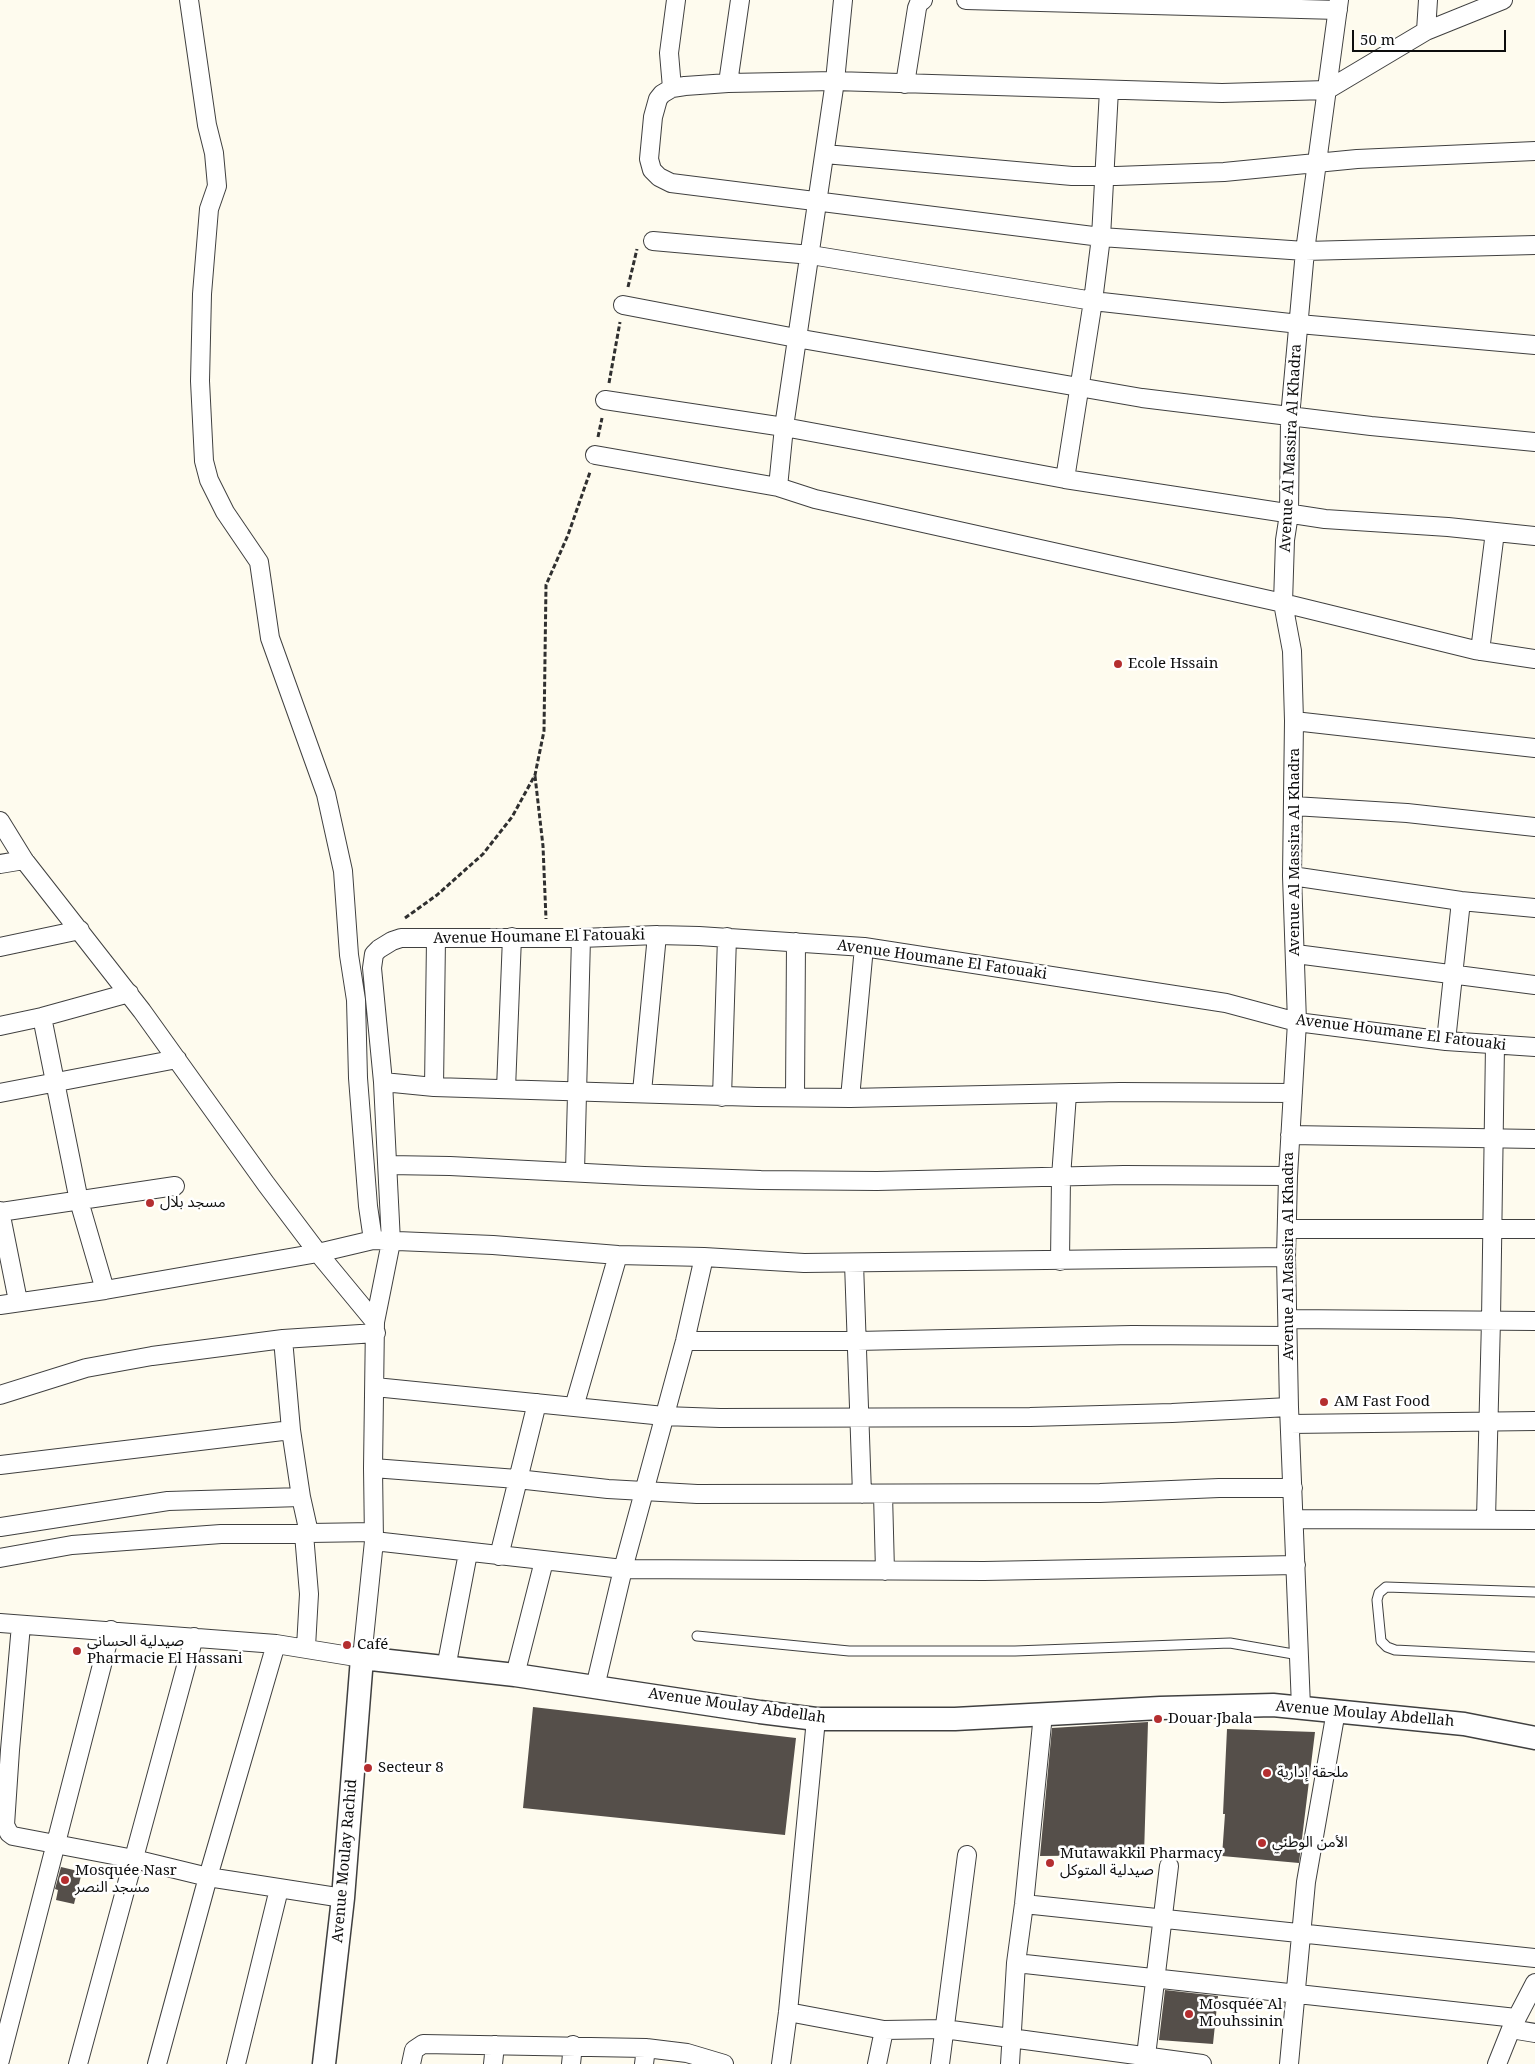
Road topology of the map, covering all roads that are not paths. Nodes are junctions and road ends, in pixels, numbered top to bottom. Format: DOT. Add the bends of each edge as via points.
graph roads {
  1 [pos="189,0"];
  2 [pos="676,0"];
  3 [pos="740,0"];
  4 [pos="843,0"];
  5 [pos="923,0"];
  6 [pos="966,0"];
  7 [pos="1428,0"];
  8 [pos="1502,0"];
  9 [pos="1339,5"];
  10 [pos="1426,31"];
  11 [pos="835,81"];
  12 [pos="728,83"];
  13 [pos="905,84"];
  14 [pos="672,88"];
  15 [pos="1109,90"];
  16 [pos="1328,90"];
  17 [pos="1535,151"];
  18 [pos="825,154"];
  19 [pos="1318,162"];
  20 [pos="1105,175"];
  21 [pos="817,200"];
  22 [pos="1100,237"];
  23 [pos="653,241"];
  24 [pos="1535,245"];
  25 [pos="1304,251"];
  26 [pos="810,255"];
  27 [pos="1093,301"];
  28 [pos="624,305"];
  29 [pos="1299,324"];
  30 [pos="796,338"];
  31 [pos="1535,345"];
  32 [pos="1079,386"];
  33 [pos="605,400"];
  34 [pos="1290,417"];
  35 [pos="784,427"];
  36 [pos="1535,442"];
  37 [pos="595,455"];
  38 [pos="1065,479"];
  39 [pos="778,488"];
  40 [pos="1289,514"];
  41 [pos="1495,532"];
  42 [pos="1535,536"];
  43 [pos="1283,603"];
  44 [pos="1480,651"];
  45 [pos="1535,659"];
  46 [pos="1294,721"];
  47 [pos="1535,748"];
  48 [pos="1294,806"];
  49 [pos="0,821"];
  50 [pos="1535,827"];
  51 [pos="24,860"];
  52 [pos="0,864"];
  53 [pos="1292,876"];
  54 [pos="1461,900"];
  55 [pos="1535,908"];
  56 [pos="80,930"];
  57 [pos="657,935"];
  58 [pos="512,937"];
  59 [pos="728,937"];
  60 [pos="581,938"];
  61 [pos="436,939"];
  62 [pos="796,942"];
  63 [pos="0,947"];
  64 [pos="864,947"];
  65 [pos="1296,954"];
  66 [pos="1453,975"];
  67 [pos="1535,985"];
  68 [pos="129,993"];
  69 [pos="42,1017"];
  70 [pos="1297,1022"];
  71 [pos="0,1026"];
  72 [pos="1446,1041"];
  73 [pos="1495,1045"];
  74 [pos="1535,1047"];
  75 [pos="177,1059"];
  76 [pos="54,1082"];
  77 [pos="383,1082"];
  78 [pos="434,1087"];
  79 [pos="506,1089"];
  80 [pos="577,1091"];
  81 [pos="642,1092"];
  82 [pos="0,1093"];
  83 [pos="1293,1093"];
  84 [pos="1067,1094"];
  85 [pos="722,1097"];
  86 [pos="795,1097"];
  87 [pos="850,1098"];
  88 [pos="1290,1135"];
  89 [pos="1535,1139"];
  90 [pos="1493,1140"];
  91 [pos="388,1166"];
  92 [pos="575,1172"];
  93 [pos="1288,1176"];
  94 [pos="1061,1177"];
  95 [pos="176,1186"];
  96 [pos="79,1201"];
  97 [pos="0,1211"];
  98 [pos="1492,1228"];
  99 [pos="1286,1229"];
  100 [pos="1535,1229"];
  101 [pos="373,1240"];
  102 [pos="391,1242"];
  103 [pos="318,1253"];
  104 [pos="618,1255"];
  105 [pos="704,1257"];
  106 [pos="1286,1257"];
  107 [pos="1060,1260"];
  108 [pos="854,1263"];
  109 [pos="105,1290"];
  110 [pos="18,1302"];
  111 [pos="0,1305"];
  112 [pos="1288,1319"];
  113 [pos="1491,1320"];
  114 [pos="1535,1321"];
  115 [pos="375,1328"];
  116 [pos="1287,1336"];
  117 [pos="283,1339"];
  118 [pos="686,1341"];
  119 [pos="857,1341"];
  120 [pos="375,1387"];
  121 [pos="0,1394"];
  122 [pos="537,1403"];
  123 [pos="574,1407"];
  124 [pos="664,1416"];
  125 [pos="1290,1416"];
  126 [pos="860,1418"];
  127 [pos="1489,1420"];
  128 [pos="1535,1420"];
  129 [pos="291,1430"];
  130 [pos="0,1465"];
  131 [pos="373,1468"];
  132 [pos="517,1479"];
  133 [pos="1293,1488"];
  134 [pos="644,1492"];
  135 [pos="862,1494"];
  136 [pos="883,1494"];
  137 [pos="301,1497"];
  138 [pos="1486,1519"];
  139 [pos="1294,1520"];
  140 [pos="1535,1520"];
  141 [pos="0,1527"];
  142 [pos="307,1533"];
  143 [pos="374,1537"];
  144 [pos="468,1553"];
  145 [pos="498,1556"];
  146 [pos="0,1558"];
  147 [pos="544,1561"];
  148 [pos="1296,1565"];
  149 [pos="623,1568"];
  150 [pos="885,1571"];
  151 [pos="1535,1592"];
  152 [pos="0,1623"];
  153 [pos="21,1625"];
  154 [pos="111,1630"];
  155 [pos="697,1636"];
  156 [pos="194,1637"];
  157 [pos="276,1644"];
  158 [pos="306,1648"];
  159 [pos="1299,1655"];
  160 [pos="1535,1657"];
  161 [pos="362,1658"];
  162 [pos="446,1668"];
  163 [pos="515,1675"];
  164 [pos="595,1687"];
  165 [pos="1301,1707"];
  166 [pos="1336,1711"];
  167 [pos="1043,1714"];
  168 [pos="816,1719"];
  169 [pos="1535,1738"];
  170 [pos="54,1843"];
  171 [pos="967,1855"];
  172 [pos="134,1859"];
  173 [pos="1169,1866"];
  174 [pos="208,1877"];
  175 [pos="280,1889"];
  176 [pos="343,1898"];
  177 [pos="1024,1904"];
  178 [pos="1163,1919"];
  179 [pos="1301,1933"];
  180 [pos="1535,1958"];
  181 [pos="1016,1963"];
  182 [pos="1155,1978"];
  183 [pos="1535,1983"];
  184 [pos="1296,1994"];
  185 [pos="788,2012"];
  186 [pos="1513,2023"];
  187 [pos="944,2029"];
  188 [pos="884,2030"];
  189 [pos="1535,2033"];
  190 [pos="1011,2038"];
  191 [pos="495,2045"];
  192 [pos="573,2045"];
  193 [pos="645,2056"];
  194 [pos="0,2060"];
  195 [pos="1146,2060"];
  196 [pos="78,2064"];
  197 [pos="156,2064"];
  198 [pos="236,2064"];
  199 [pos="324,2064"];
  200 [pos="411,2064"];
  201 [pos="493,2064"];
  202 [pos="570,2064"];
  203 [pos="724,2064"];
  204 [pos="781,2064"];
  205 [pos="877,2064"];
  206 [pos="940,2064"];
  207 [pos="1010,2064"];
  208 [pos="1202,2064"];
  209 [pos="1289,2064"];
  210 [pos="1497,2064"];
  1 -- 101 [label="street" via="217,186 209,209 202,294 200,381 204,461 209,480 225,512 259,562 270,638 326,794 343,871 356,1000 358,1078"];
  2 -- 14 [label="street" via="669,53"];
  3 -- 12 [label="street"];
  4 -- 11 [label="street"];
  5 -- 13 [label="street" via="917,8"];
  6 -- 9 [label="street"];
  7 -- 10 [label="street"];
  8 -- 10 [label="street"];
  9 -- 16 [label="street, Avenue Al Massira Al Khadra"];
  10 -- 16 [label="street"];
  11 -- 12 [label="street"];
  11 -- 13 [label="street"];
  11 -- 18 [label="street"];
  12 -- 14 [label="street"];
  13 -- 15 [label="street"];
  14 -- 21 [label="street" via="658,99 653,117 649,159 659,178 671,183"];
  15 -- 16 [label="street" via="1222,93"];
  15 -- 20 [label="street"];
  16 -- 19 [label="street, Avenue Al Massira Al Khadra"];
  17 -- 19 [label="street"];
  18 -- 20 [label="street" via="1072,176"];
  18 -- 21 [label="street"];
  19 -- 20 [label="street" via="1191,174"];
  19 -- 25 [label="street, Avenue Al Massira Al Khadra"];
  20 -- 22 [label="street"];
  21 -- 22 [label="street"];
  21 -- 26 [label="street"];
  22 -- 25 [label="street"];
  22 -- 27 [label="street"];
  23 -- 26 [label="street"];
  24 -- 25 [label="street"];
  25 -- 29 [label="street, Avenue Al Massira Al Khadra"];
  26 -- 27 [label="street"];
  26 -- 30 [label="street"];
  27 -- 29 [label="street"];
  27 -- 32 [label="street"];
  28 -- 30 [label="street"];
  29 -- 31 [label="street"];
  29 -- 34 [label="street, Avenue Al Massira Al Khadra"];
  30 -- 32 [label="street"];
  30 -- 35 [label="street"];
  32 -- 34 [label="street" via="1142,398"];
  32 -- 38 [label="street"];
  33 -- 35 [label="street"];
  34 -- 36 [label="street"];
  34 -- 40 [label="street, Avenue Al Massira Al Khadra"];
  35 -- 38 [label="street"];
  35 -- 39 [label="street"];
  37 -- 39 [label="street"];
  38 -- 40 [label="street"];
  39 -- 43 [label="street" via="815,499"];
  40 -- 41 [label="street"];
  40 -- 43 [label="street, Avenue Al Massira Al Khadra"];
  41 -- 42 [label="street"];
  41 -- 44 [label="street"];
  43 -- 44 [label="street"];
  43 -- 46 [label="street, Avenue Al Massira Al Khadra" via="1292,651"];
  44 -- 45 [label="street"];
  46 -- 47 [label="street"];
  46 -- 48 [label="street, Avenue Al Massira Al Khadra"];
  48 -- 50 [label="street" via="1407,813"];
  48 -- 53 [label="street, Avenue Al Massira Al Khadra"];
  49 -- 51 [label="street"];
  51 -- 52 [label="street"];
  51 -- 56 [label="street"];
  53 -- 54 [label="street"];
  53 -- 65 [label="street, Avenue Al Massira Al Khadra"];
  54 -- 55 [label="street"];
  54 -- 66 [label="street"];
  56 -- 63 [label="street"];
  56 -- 68 [label="street"];
  57 -- 59 [label="street, Avenue Houmane El Fatouaki"];
  57 -- 60 [label="street, Avenue Houmane El Fatouaki"];
  57 -- 81 [label="street"];
  58 -- 60 [label="street, Avenue Houmane El Fatouaki"];
  58 -- 61 [label="street, Avenue Houmane El Fatouaki"];
  58 -- 79 [label="street"];
  59 -- 62 [label="street, Avenue Houmane El Fatouaki"];
  59 -- 85 [label="street"];
  60 -- 80 [label="street"];
  61 -- 77 [label="street, Avenue Houmane El Fatouaki" via="401,938 374,954 372,979"];
  61 -- 78 [label="street"];
  62 -- 64 [label="street, Avenue Houmane El Fatouaki"];
  62 -- 86 [label="street"];
  64 -- 70 [label="street, Avenue Houmane El Fatouaki" via="1226,1003"];
  64 -- 87 [label="street"];
  65 -- 66 [label="street"];
  65 -- 70 [label="street, Avenue Al Massira Al Khadra"];
  66 -- 67 [label="street"];
  66 -- 72 [label="street"];
  68 -- 69 [label="street"];
  68 -- 75 [label="street"];
  69 -- 71 [label="street"];
  69 -- 76 [label="street"];
  70 -- 72 [label="street, Avenue Houmane El Fatouaki"];
  70 -- 83 [label="street, Avenue Al Massira Al Khadra"];
  72 -- 73 [label="street, Avenue Houmane El Fatouaki"];
  73 -- 74 [label="street, Avenue Houmane El Fatouaki"];
  73 -- 90 [label="street"];
  75 -- 76 [label="street"];
  75 -- 103 [label="street"];
  76 -- 82 [label="street"];
  76 -- 96 [label="street"];
  77 -- 78 [label="street"];
  77 -- 91 [label="street"];
  78 -- 79 [label="street"];
  79 -- 80 [label="street"];
  80 -- 81 [label="street"];
  80 -- 92 [label="street"];
  81 -- 85 [label="street"];
  83 -- 84 [label="street"];
  83 -- 88 [label="street, Avenue Al Massira Al Khadra"];
  84 -- 87 [label="street"];
  84 -- 94 [label="street"];
  85 -- 86 [label="street"];
  86 -- 87 [label="street"];
  88 -- 90 [label="street"];
  88 -- 93 [label="street, Avenue Al Massira Al Khadra"];
  89 -- 90 [label="street"];
  90 -- 98 [label="street"];
  91 -- 92 [label="street"];
  91 -- 102 [label="street"];
  92 -- 94 [label="street" via="761,1180"];
  93 -- 94 [label="street"];
  93 -- 99 [label="street, Avenue Al Massira Al Khadra"];
  94 -- 107 [label="street"];
  95 -- 96 [label="street"];
  96 -- 97 [label="street"];
  96 -- 109 [label="street"];
  97 -- 110 [label="street"];
  98 -- 99 [label="street"];
  98 -- 100 [label="street"];
  98 -- 113 [label="street"];
  99 -- 106 [label="street, Avenue Al Massira Al Khadra"];
  101 -- 102 [label="street"];
  101 -- 103 [label="street"];
  102 -- 104 [label="street" via="493,1245"];
  102 -- 115 [label="street"];
  103 -- 109 [label="street"];
  103 -- 115 [label="street"];
  104 -- 105 [label="street"];
  104 -- 123 [label="street"];
  105 -- 108 [label="street"];
  105 -- 118 [label="street"];
  106 -- 107 [label="street"];
  106 -- 112 [label="street, Avenue Al Massira Al Khadra"];
  107 -- 108 [label="street"];
  108 -- 119 [label="street"];
  109 -- 110 [label="street"];
  110 -- 111 [label="street"];
  112 -- 113 [label="street"];
  112 -- 116 [label="street, Avenue Al Massira Al Khadra"];
  113 -- 114 [label="street"];
  113 -- 127 [label="street"];
  115 -- 117 [label="street"];
  115 -- 120 [label="street"];
  116 -- 119 [label="street" via="1132,1335"];
  116 -- 125 [label="street, Avenue Al Massira Al Khadra"];
  117 -- 121 [label="street" via="112,1362"];
  117 -- 129 [label="street"];
  118 -- 119 [label="street"];
  118 -- 124 [label="street"];
  119 -- 126 [label="street"];
  120 -- 122 [label="street"];
  120 -- 131 [label="street"];
  122 -- 123 [label="street"];
  122 -- 132 [label="street"];
  123 -- 124 [label="street"];
  124 -- 126 [label="street"];
  124 -- 134 [label="street"];
  125 -- 126 [label="street" via="1172,1413"];
  125 -- 127 [label="street"];
  125 -- 133 [label="street, Avenue Al Massira Al Khadra"];
  126 -- 135 [label="street"];
  127 -- 128 [label="street"];
  127 -- 138 [label="street"];
  129 -- 130 [label="street"];
  129 -- 137 [label="street"];
  131 -- 132 [label="street"];
  131 -- 143 [label="street"];
  132 -- 134 [label="street"];
  132 -- 145 [label="street"];
  133 -- 136 [label="street"];
  133 -- 139 [label="street, Avenue Al Massira Al Khadra"];
  134 -- 135 [label="street"];
  134 -- 149 [label="street"];
  135 -- 136 [label="street"];
  136 -- 150 [label="street"];
  137 -- 141 [label="street" via="168,1501"];
  137 -- 142 [label="street"];
  138 -- 139 [label="street"];
  138 -- 140 [label="street"];
  139 -- 148 [label="street, Avenue Al Massira Al Khadra"];
  142 -- 143 [label="street"];
  142 -- 146 [label="street" via="221,1534 72,1544"];
  142 -- 158 [label="street" via="309,1594"];
  143 -- 144 [label="street"];
  143 -- 161 [label="street"];
  144 -- 145 [label="street"];
  144 -- 162 [label="street"];
  145 -- 147 [label="street"];
  147 -- 149 [label="street"];
  147 -- 163 [label="street"];
  148 -- 150 [label="street"];
  148 -- 159 [label="street, Avenue Al Massira Al Khadra"];
  149 -- 150 [label="street"];
  149 -- 164 [label="street"];
  151 -- 160 [label="lane" via="1386,1588 1379,1593 1377,1600 1381,1641 1395,1650"];
  152 -- 153 [label="street, Avenue Moulay Abdellah"];
  153 -- 154 [label="street, Avenue Moulay Abdellah"];
  153 -- 170 [label="street" via="6,1825 13,1836"];
  154 -- 156 [label="street, Avenue Moulay Abdellah"];
  154 -- 170 [label="street"];
  155 -- 159 [label="lane" via="849,1651 1015,1651 1230,1643"];
  156 -- 157 [label="street, Avenue Moulay Abdellah"];
  156 -- 172 [label="street"];
  157 -- 158 [label="street, Avenue Moulay Abdellah"];
  157 -- 174 [label="street"];
  158 -- 161 [label="street, Avenue Moulay Abdellah"];
  159 -- 165 [label="street, Avenue Al Massira Al Khadra"];
  161 -- 162 [label="street, Avenue Moulay Abdellah"];
  161 -- 176 [label="street, Avenue Moulay Rachid"];
  162 -- 163 [label="street, Avenue Moulay Abdellah"];
  163 -- 164 [label="street, Avenue Moulay Abdellah"];
  164 -- 168 [label="street, Avenue Moulay Abdellah"];
  165 -- 166 [label="street, Avenue Moulay Abdellah"];
  165 -- 167 [label="street, Avenue Moulay Abdellah" via="1209,1706"];
  166 -- 169 [label="street, Avenue Moulay Abdellah" via="1464,1724"];
  166 -- 179 [label="street" via="1306,1882"];
  167 -- 168 [label="street, Avenue Moulay Abdellah" via="955,1719"];
  167 -- 177 [label="street"];
  168 -- 185 [label="street"];
  170 -- 172 [label="street"];
  170 -- 194 [label="street"];
  171 -- 187 [label="street"];
  172 -- 174 [label="street"];
  172 -- 196 [label="street"];
  173 -- 178 [label="street"];
  174 -- 175 [label="street"];
  174 -- 197 [label="street"];
  175 -- 176 [label="street"];
  175 -- 198 [label="street"];
  176 -- 199 [label="street, Avenue Moulay Rachid"];
  177 -- 178 [label="street"];
  177 -- 181 [label="street"];
  178 -- 179 [label="street"];
  178 -- 182 [label="street"];
  179 -- 180 [label="street"];
  179 -- 184 [label="street"];
  181 -- 182 [label="street"];
  181 -- 190 [label="street"];
  182 -- 184 [label="street"];
  182 -- 195 [label="street"];
  183 -- 186 [label="street"];
  184 -- 186 [label="street"];
  184 -- 209 [label="street"];
  185 -- 188 [label="street"];
  185 -- 204 [label="street"];
  186 -- 189 [label="street"];
  186 -- 210 [label="street"];
  187 -- 188 [label="street"];
  187 -- 190 [label="street"];
  187 -- 206 [label="street"];
  188 -- 205 [label="street"];
  190 -- 195 [label="street"];
  190 -- 207 [label="street"];
  191 -- 192 [label="street"];
  191 -- 200 [label="street" via="418,2045"];
  191 -- 201 [label="street"];
  192 -- 193 [label="street"];
  192 -- 202 [label="street"];
  193 -- 203 [label="street" via="687,2052"];
  195 -- 208 [label="street"];
}
